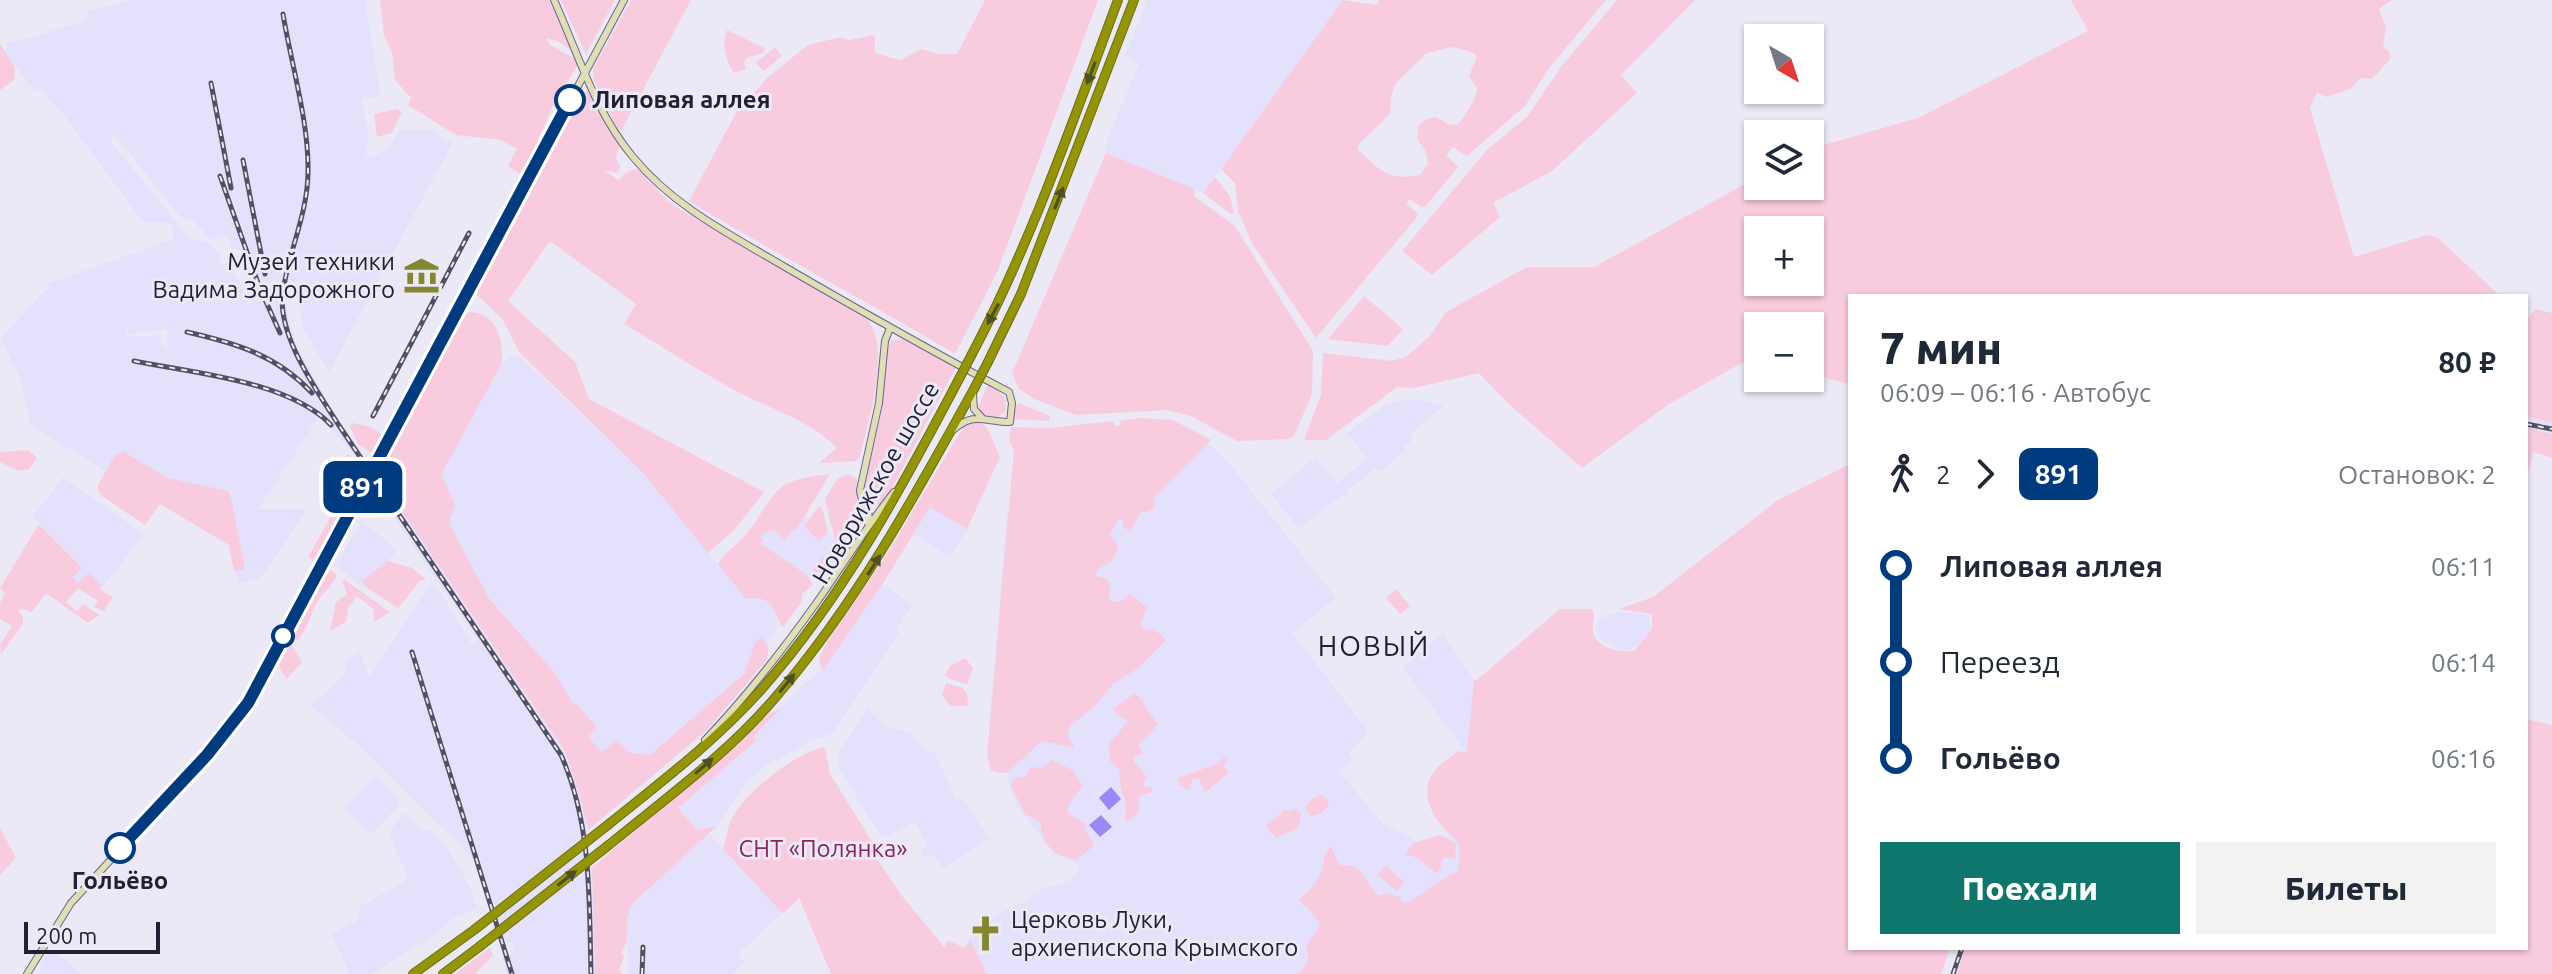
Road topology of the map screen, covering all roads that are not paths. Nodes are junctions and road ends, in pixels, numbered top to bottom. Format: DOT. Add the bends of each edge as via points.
graph roads {
  1 [pos="554,0"];
  2 [pos="624,0"];
  3 [pos="1118,0"];
  4 [pos="1134,0"];
  5 [pos="585,73"];
  6 [pos="890,328"];
  7 [pos="975,387"];
  8 [pos="983,419"];
  9 [pos="948,436"];
  10 [pos="911,470"];
  11 [pos="887,501"];
  12 [pos="866,506"];
  13 [pos="867,526"];
  14 [pos="683,763"];
  15 [pos="27,974"];
  16 [pos="413,974"];
  17 [pos="443,974"];
  1 -- 5 [label="street"];
  2 -- 5 [label="street"];
  3 -- 10 [label="highway, Новорижское шоссе, one-way, bridge" via="1008,285"];
  7 -- 4 [label="highway, Новорижское шоссе, one-way, bridge" via="1021,294"];
  5 -- 6 [label="street" via="617,137 674,199"];
  5 -- 15 [label="street" via="248,703 71,903"];
  6 -- 8 [label="street" via="1009,392 1010,422"];
  6 -- 12 [label="street" via="860,490"];
  7 -- 8 [label="street" via="973,405"];
  7 -- 9 [label="highway, Новорижское шоссе"];
  8 -- 9 [label="street" via="968,419"];
  17 -- 9 [label="highway, Новорижское шоссе, one-way, bridge" via="610,844 774,700 856,592"];
  10 -- 11 [label="street"];
  10 -- 14 [label="highway, Новорижское шоссе" via="866,549 801,641 750,701"];
  11 -- 12 [label="street" via="877,508"];
  11 -- 13 [label="street"];
  12 -- 13 [label="street"];
  13 -- 14 [label="street" via="764,675"];
  14 -- 16 [label="highway, Новорижское шоссе, bridge"];
}
